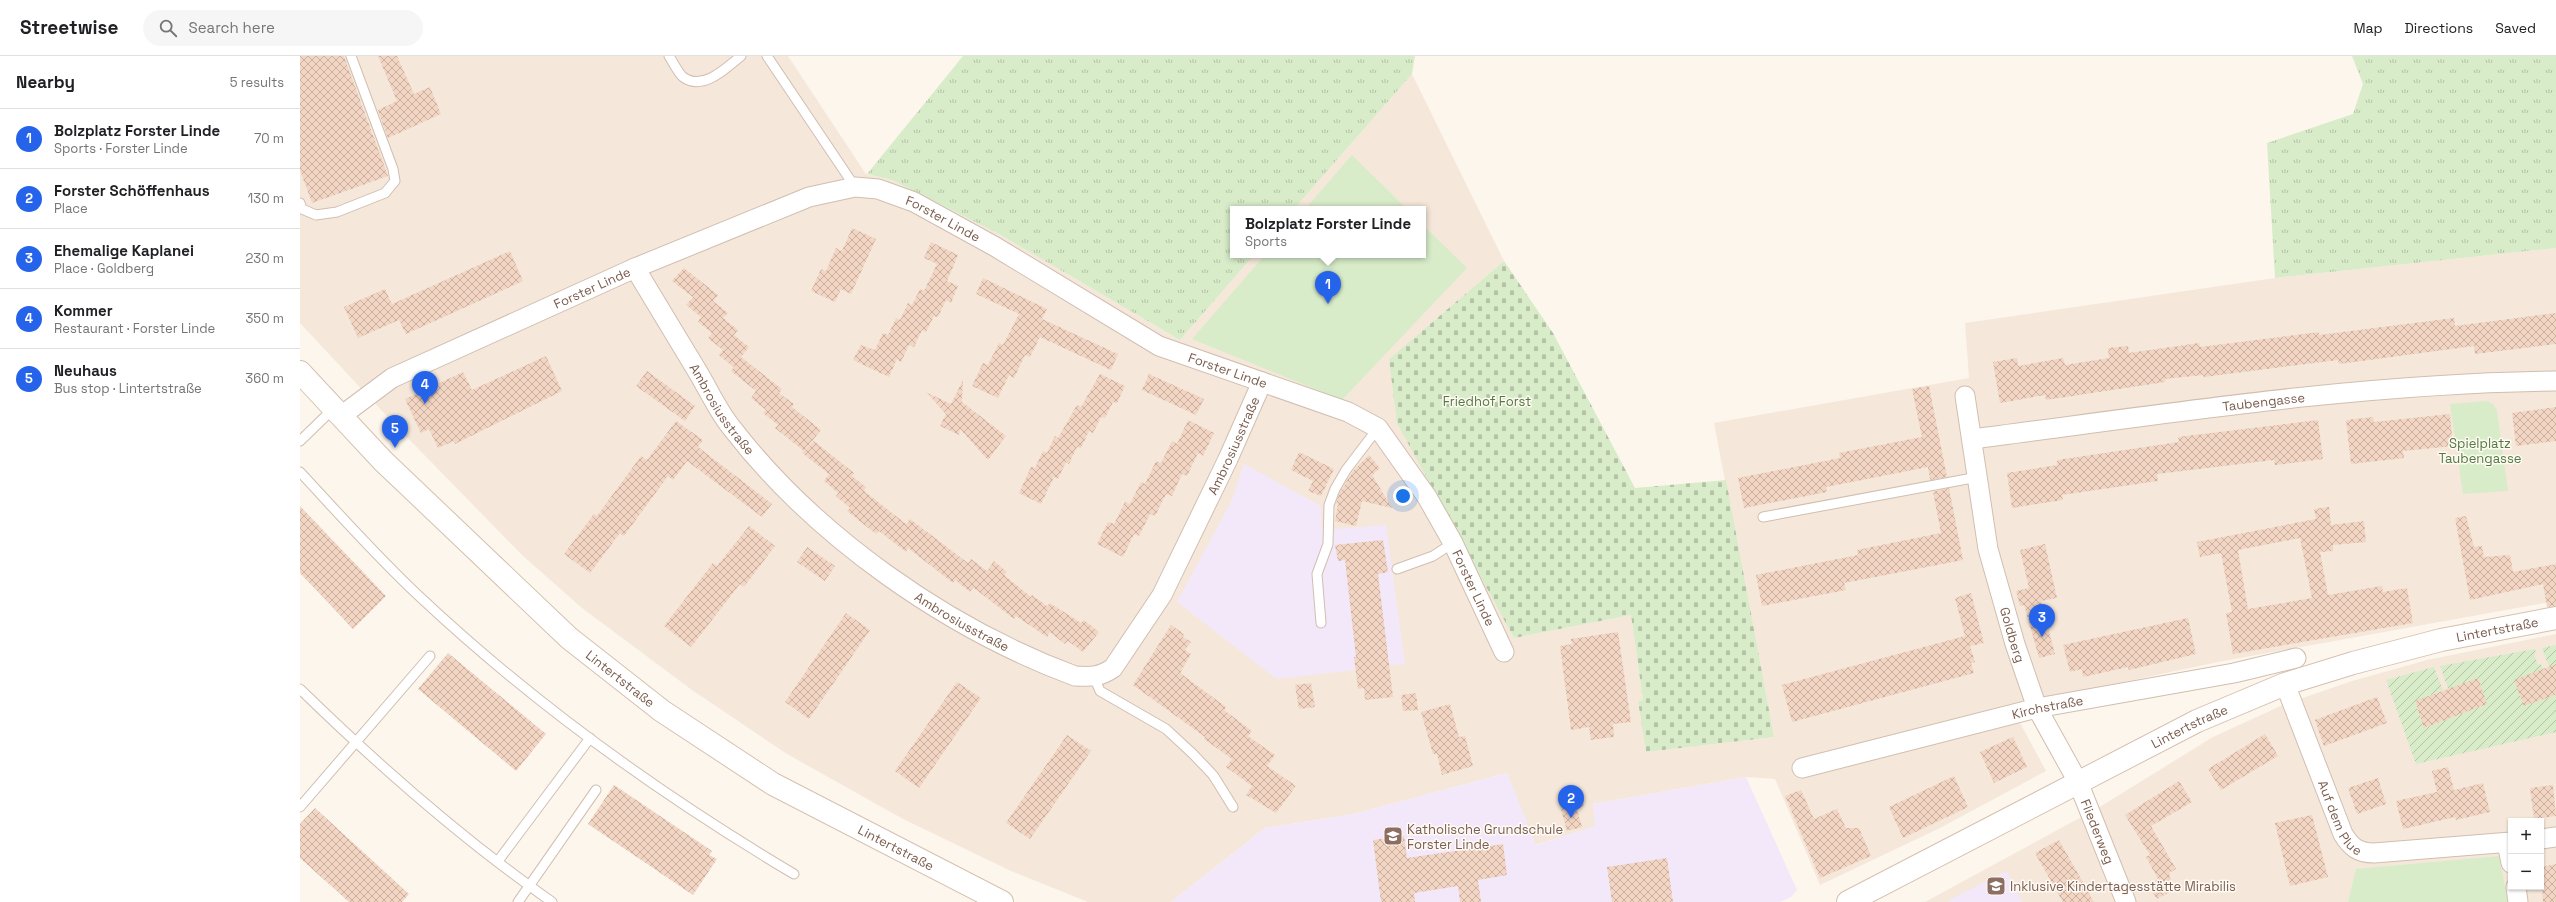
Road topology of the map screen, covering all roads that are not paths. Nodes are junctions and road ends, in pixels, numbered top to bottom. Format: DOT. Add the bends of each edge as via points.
graph roads {
  1 [pos="351,56"];
  2 [pos="669,56"];
  3 [pos="741,56"];
  4 [pos="767,56"];
  5 [pos="855,187"];
  6 [pos="300,203"];
  7 [pos="635,268"];
  8 [pos="300,372"];
  9 [pos="2556,381"];
  10 [pos="1262,382"];
  11 [pos="1965,396"];
  12 [pos="338,412"];
  13 [pos="1378,428"];
  14 [pos="1973,439"];
  15 [pos="300,441"];
  16 [pos="300,472"];
  17 [pos="1978,477"];
  18 [pos="1763,517"];
  19 [pos="1453,543"];
  20 [pos="1397,569"];
  21 [pos="2556,618"];
  22 [pos="1321,623"];
  23 [pos="1504,652"];
  24 [pos="430,656"];
  25 [pos="2296,658"];
  26 [pos="1094,678"];
  27 [pos="2285,684"];
  28 [pos="300,689"];
  29 [pos="2037,708"];
  30 [pos="590,738"];
  31 [pos="356,742"];
  32 [pos="1802,768"];
  33 [pos="2078,782"];
  34 [pos="596,790"];
  35 [pos="300,807"];
  36 [pos="1233,807"];
  37 [pos="2556,837"];
  38 [pos="2544,838"];
  39 [pos="2508,843"];
  40 [pos="498,862"];
  41 [pos="794,874"];
  42 [pos="529,886"];
  43 [pos="2516,890"];
  44 [pos="518,902"];
  45 [pos="552,902"];
  46 [pos="1002,902"];
  47 [pos="1848,902"];
  48 [pos="2126,902"];
  49 [pos="2518,902"];
  1 -- 6 [label="lane" via="393,169 395,181 385,193 337,212 316,215 302,208"];
  2 -- 3 [label="lane" via="683,77 696,82 712,78"];
  4 -- 5 [label="lane"];
  5 -- 7 [label="street, Forster Linde" via="809,197"];
  5 -- 10 [label="street, Forster Linde" via="878,189 914,202 994,246 1159,346"];
  7 -- 12 [label="street, Forster Linde" via="392,378"];
  7 -- 26 [label="street, Ambrosiusstraße" via="730,426 772,474 827,526 861,556 913,595 1055,669 1075,676"];
  8 -- 12 [label="main road, Lintertstraße"];
  9 -- 14 [label="street, Taubengasse" via="2499,382 2349,393"];
  10 -- 13 [label="street, Forster Linde" via="1348,412"];
  10 -- 26 [label="street, Ambrosiusstraße" via="1228,460 1162,595 1113,668"];
  11 -- 14 [label="street, Goldberg"];
  12 -- 15 [label="lane"];
  12 -- 46 [label="main road, Lintertstraße" via="383,461 569,638 662,711 773,784 976,894"];
  13 -- 19 [label="street, Forster Linde" via="1427,497"];
  13 -- 22 [label="lane" via="1346,470 1329,505 1328,544 1317,574"];
  14 -- 17 [label="street, Goldberg"];
  16 -- 30 [label="lane" via="420,597 487,656"];
  17 -- 18 [label="lane"];
  17 -- 29 [label="street, Goldberg" via="1988,548 2015,644"];
  19 -- 20 [label="lane" via="1433,556"];
  19 -- 23 [label="street, Forster Linde"];
  21 -- 27 [label="main road, Lintertstraße" via="2441,640"];
  24 -- 31 [label="lane"];
  25 -- 29 [label="street, Kirchstraße" via="2234,673"];
  26 -- 36 [label="lane" via="1100,691 1154,721 1182,744 1213,776"];
  27 -- 33 [label="main road, Lintertstraße" via="2197,721"];
  27 -- 39 [label="street, Auf dem Plue" via="2343,834 2353,848 2359,852 2374,853"];
  28 -- 31 [label="lane"];
  29 -- 32 [label="street, Kirchstraße"];
  29 -- 33 [label="street, Goldberg"];
  30 -- 40 [label="lane"];
  30 -- 41 [label="lane" via="729,835"];
  31 -- 35 [label="lane"];
  31 -- 40 [label="lane" via="464,836"];
  33 -- 47 [label="main road, Lintertstraße"];
  33 -- 48 [label="street, Fliederweg"];
  34 -- 42 [label="lane"];
  37 -- 38 [label="street"];
  40 -- 42 [label="lane"];
  42 -- 44 [label="lane"];
  42 -- 45 [label="lane"];
  43 -- 49 [label="street"];
}
